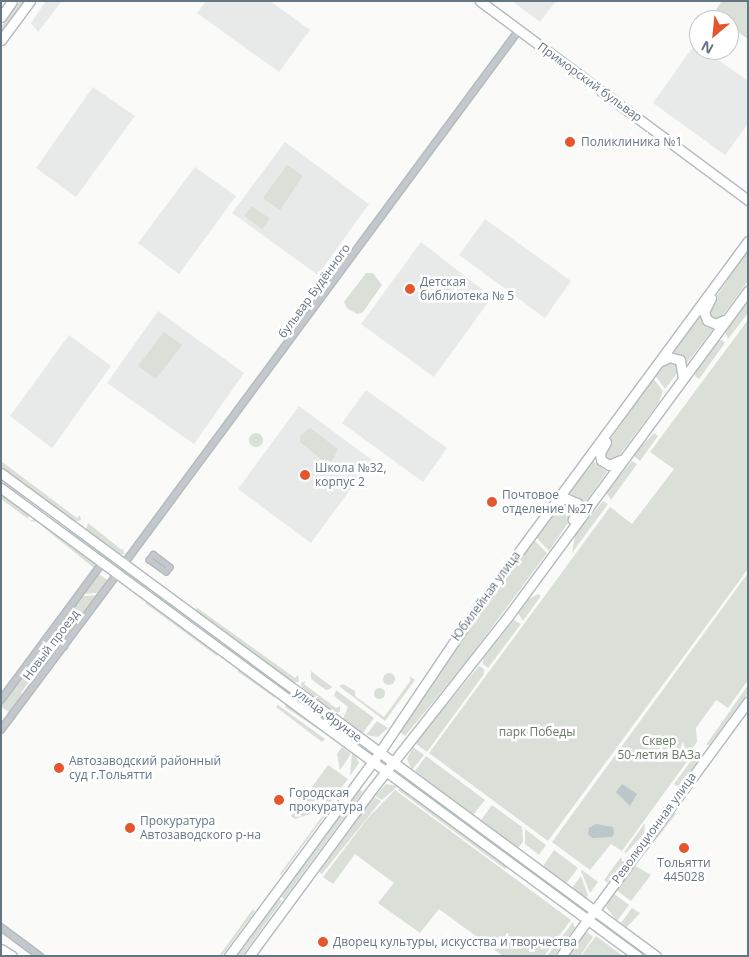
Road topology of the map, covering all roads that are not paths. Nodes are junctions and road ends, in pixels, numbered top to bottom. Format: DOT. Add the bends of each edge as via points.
graph roads {
  1 [pos="12,1"];
  2 [pos="30,1"];
  3 [pos="480,1"];
  4 [pos="488,1"];
  5 [pos="1,16"];
  6 [pos="519,30"];
  7 [pos="1,40"];
  8 [pos="748,192"];
  9 [pos="748,200"];
  10 [pos="748,240"];
  11 [pos="725,269"];
  12 [pos="748,290"];
  13 [pos="729,315"];
  14 [pos="657,364"];
  15 [pos="683,378"];
  16 [pos="620,418"];
  17 [pos="623,459"];
  18 [pos="1,473"];
  19 [pos="1,488"];
  20 [pos="554,504"];
  21 [pos="68,523"];
  22 [pos="62,532"];
  23 [pos="560,546"];
  24 [pos="103,562"];
  25 [pos="124,564"];
  26 [pos="166,572"];
  27 [pos="118,573"];
  28 [pos="202,622"];
  29 [pos="196,630"];
  30 [pos="49,635"];
  31 [pos="64,646"];
  32 [pos="1,700"];
  33 [pos="748,701"];
  34 [pos="1,730"];
  35 [pos="379,753"];
  36 [pos="373,761"];
  37 [pos="392,762"];
  38 [pos="386,771"];
  39 [pos="594,910"];
  40 [pos="588,919"];
  41 [pos="1,927"];
  42 [pos="1,949"];
  43 [pos="12,956"];
  44 [pos="40,956"];
  45 [pos="229,956"];
  46 [pos="249,956"];
  47 [pos="561,956"];
  48 [pos="637,956"];
  49 [pos="656,956"];
  1 -- 5 [label="main road"];
  2 -- 7 [label="main road"];
  3 -- 6 [label="main road, Приморский бульвар"];
  4 -- 8 [label="main road"];
  6 -- 9 [label="main road, Приморский бульвар"];
  6 -- 25 [label="street, бульвар Будённого"];
  10 -- 11 [label="main road, Юбилейная улица"];
  11 -- 13 [label="main road" via="719,287 704,312 711,324"];
  11 -- 14 [label="main road, Юбилейная улица"];
  12 -- 13 [label="main road"];
  13 -- 15 [label="main road"];
  14 -- 15 [label="main road" via="670,357 677,358 682,363"];
  14 -- 16 [label="main road, Юбилейная улица"];
  15 -- 17 [label="main road"];
  16 -- 17 [label="main road" via="599,457 609,465"];
  16 -- 20 [label="main road, Юбилейная улица"];
  17 -- 23 [label="main road"];
  18 -- 21 [label="main road, улица Фрунзе"];
  19 -- 22 [label="main road, улица Фрунзе"];
  20 -- 23 [label="main road" via="569,498 579,507"];
  20 -- 35 [label="main road, Юбилейная улица" via="470,618"];
  21 -- 22 [label="main road"];
  21 -- 25 [label="main road, улица Фрунзе"];
  22 -- 24 [label="main road, улица Фрунзе"];
  23 -- 37 [label="main road"];
  24 -- 27 [label="main road, улица Фрунзе"];
  24 -- 30 [label="street, Новый проезд"];
  25 -- 28 [label="main road, улица Фрунзе"];
  26 -- 26 [label="street" via="170,567 153,554 149,560"];
  27 -- 29 [label="main road, улица Фрунзе"];
  27 -- 31 [label="street, Новый проезд"];
  28 -- 29 [label="main road"];
  28 -- 35 [label="main road, улица Фрунзе"];
  29 -- 36 [label="main road, улица Фрунзе"];
  30 -- 31 [label="street"];
  30 -- 32 [label="street, Новый проезд"];
  31 -- 34 [label="street, Новый проезд"];
  33 -- 39 [label="main road, Революционная улица"];
  35 -- 36 [label="main road, Юбилейная улица"];
  35 -- 37 [label="main road, улица Фрунзе"];
  36 -- 38 [label="main road, улица Фрунзе"];
  36 -- 45 [label="main road, Юбилейная улица"];
  37 -- 38 [label="main road"];
  37 -- 39 [label="main road, улица Фрунзе"];
  38 -- 40 [label="main road, улица Фрунзе"];
  38 -- 46 [label="main road"];
  39 -- 40 [label="main road, Революционная улица"];
  39 -- 49 [label="main road, улица Фрунзе"];
  40 -- 47 [label="main road, Революционная улица"];
  40 -- 48 [label="main road, улица Фрунзе"];
  41 -- 44 [label="street"];
  42 -- 43 [label="main road"];
}
